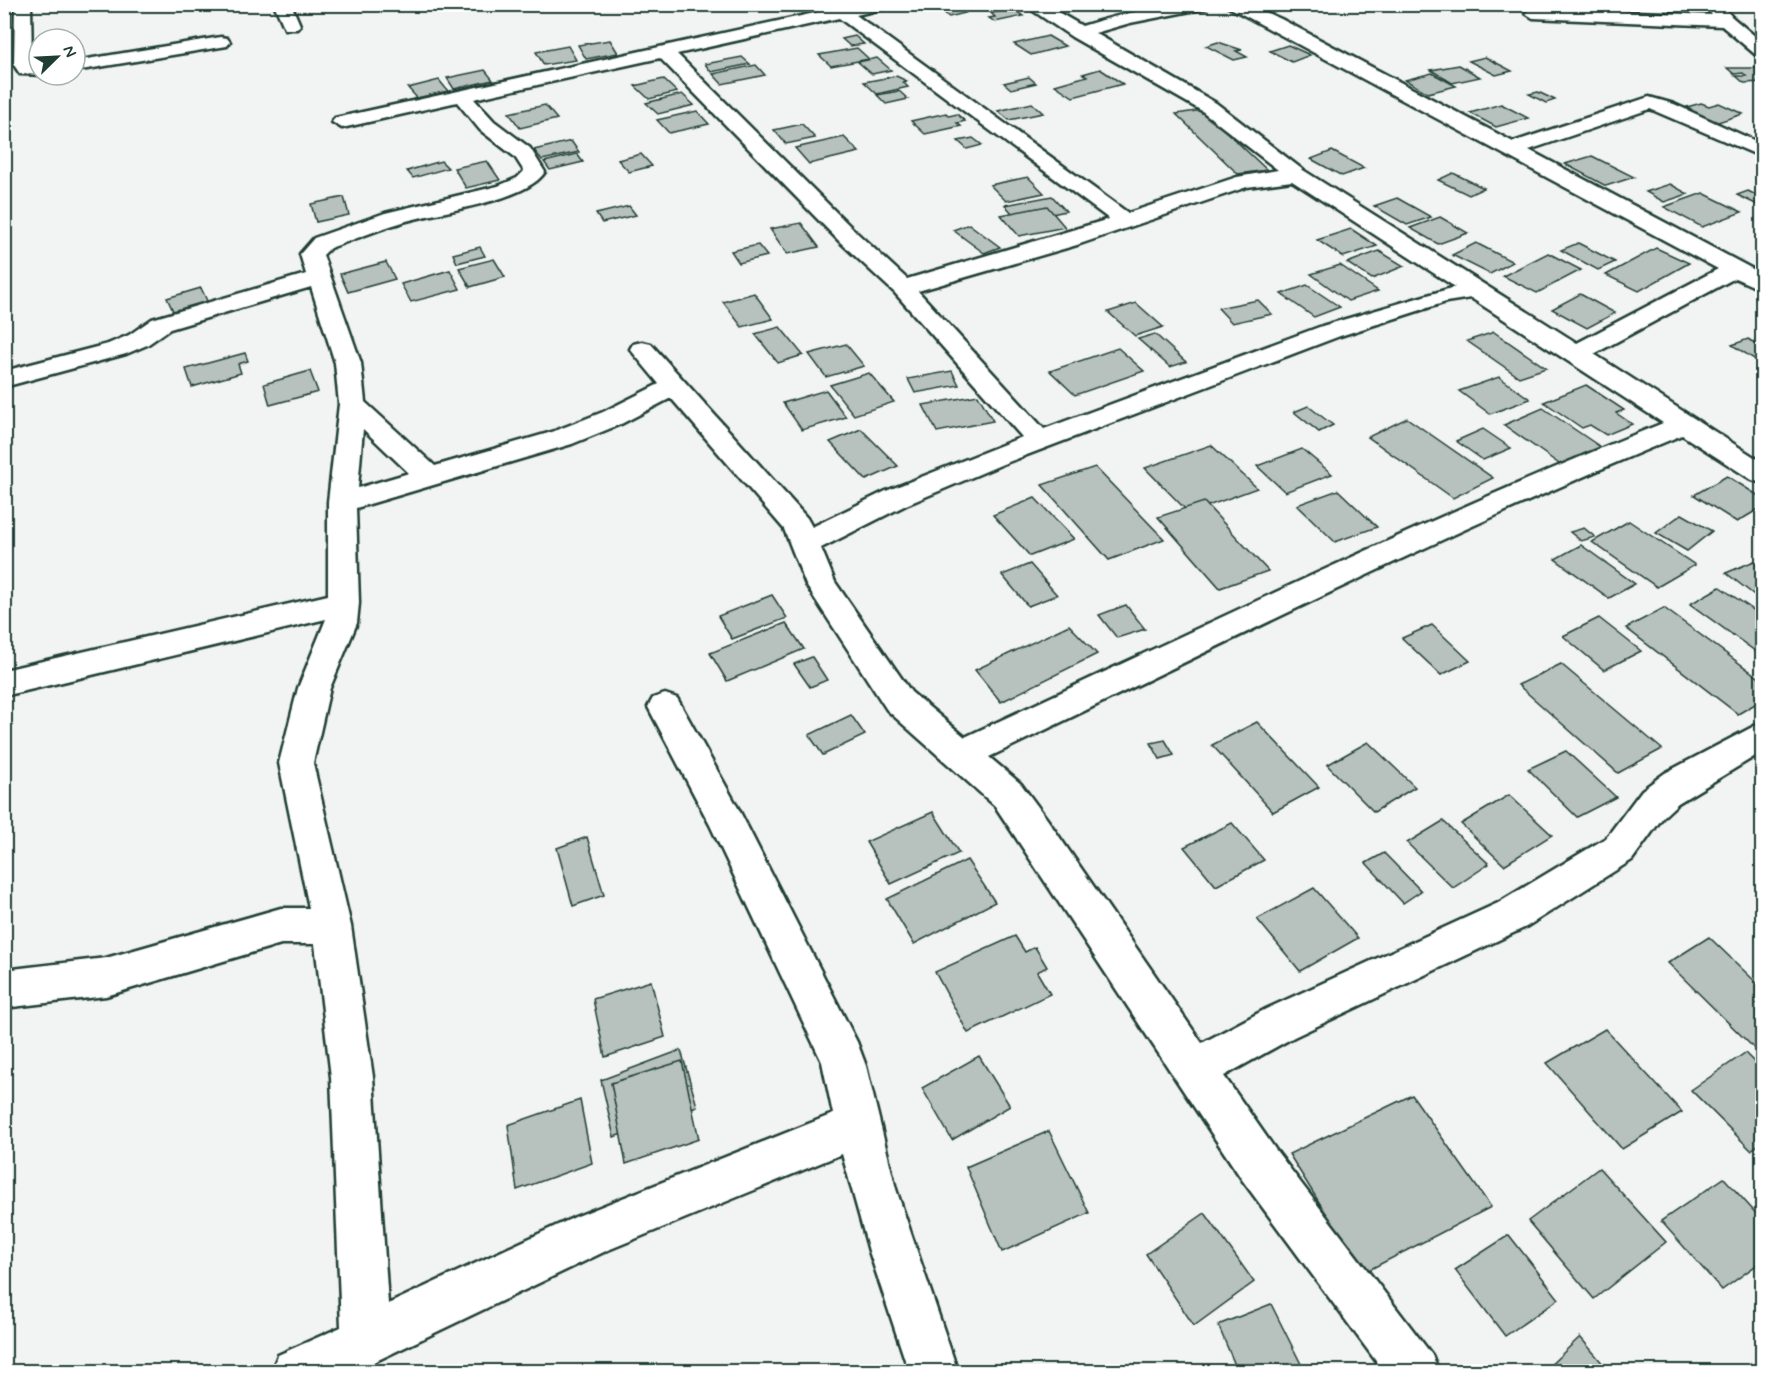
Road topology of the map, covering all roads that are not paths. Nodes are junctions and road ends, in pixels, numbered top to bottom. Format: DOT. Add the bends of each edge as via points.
graph roads {
  1 [pos="41,4"];
  2 [pos="282,4"];
  3 [pos="881,4"];
  4 [pos="1031,4"];
  5 [pos="1200,4"];
  6 [pos="1231,4"];
  7 [pos="1712,4"];
  8 [pos="23,6"];
  9 [pos="843,13"];
  10 [pos="1533,13"];
  11 [pos="1726,21"];
  12 [pos="291,25"];
  13 [pos="1078,33"];
  14 [pos="221,42"];
  15 [pos="1762,51"];
  16 [pos="665,52"];
  17 [pos="87,64"];
  18 [pos="27,70"];
  19 [pos="462,96"];
  20 [pos="342,122"];
  21 [pos="1513,149"];
  22 [pos="1762,151"];
  23 [pos="1296,174"];
  24 [pos="1124,220"];
  25 [pos="1736,268"];
  26 [pos="320,277"];
  27 [pos="1762,283"];
  28 [pos="903,288"];
  29 [pos="1474,290"];
  30 [pos="642,349"];
  31 [pos="1574,355"];
  32 [pos="4,379"];
  33 [pos="674,386"];
  34 [pos="352,404"];
  35 [pos="1682,425"];
  36 [pos="1040,441"];
  37 [pos="1762,474"];
  38 [pos="429,476"];
  39 [pos="342,501"];
  40 [pos="805,543"];
  41 [pos="344,603"];
  42 [pos="4,683"];
  43 [pos="665,707"];
  44 [pos="1762,736"];
  45 [pos="963,754"];
  46 [pos="332,926"];
  47 [pos="4,989"];
  48 [pos="1194,1070"];
  49 [pos="856,1127"];
  50 [pos="366,1342"];
  51 [pos="295,1371"];
  52 [pos="934,1371"];
  53 [pos="1415,1371"];
  1 -- 8 [label="street"];
  2 -- 12 [label="street"];
  3 -- 9 [label="street"];
  4 -- 13 [label="street"];
  5 -- 13 [label="street" via="1127,18"];
  6 -- 21 [label="street" via="1275,23"];
  7 -- 11 [label="street"];
  8 -- 18 [label="street" via="23,65"];
  9 -- 16 [label="street"];
  9 -- 24 [label="street"];
  10 -- 11 [label="street"];
  11 -- 15 [label="street"];
  13 -- 23 [label="street" via="1209,108"];
  14 -- 17 [label="street"];
  16 -- 19 [label="street"];
  16 -- 28 [label="street"];
  19 -- 20 [label="street"];
  19 -- 26 [label="street" via="490,129 523,151 535,172 505,190 393,218 322,243 311,254"];
  21 -- 22 [label="street" via="1649,103"];
  21 -- 25 [label="street"];
  23 -- 24 [label="street" via="1244,181"];
  23 -- 29 [label="street"];
  24 -- 28 [label="street"];
  25 -- 27 [label="street"];
  25 -- 31 [label="street"];
  26 -- 32 [label="street" via="161,324 117,349"];
  26 -- 34 [label="street" via="348,363"];
  28 -- 36 [label="street"];
  29 -- 31 [label="street"];
  29 -- 36 [label="street" via="1442,296 1331,331"];
  30 -- 33 [label="street"];
  31 -- 35 [label="street"];
  33 -- 38 [label="street" via="588,428"];
  33 -- 40 [label="street" via="797,525"];
  34 -- 38 [label="street"];
  34 -- 39 [label="street"];
  35 -- 37 [label="street"];
  35 -- 45 [label="street" via="1581,466 1294,597"];
  36 -- 40 [label="street" via="956,472"];
  38 -- 39 [label="street"];
  39 -- 41 [label="street"];
  40 -- 45 [label="street" via="821,585 899,701"];
  41 -- 42 [label="street"];
  41 -- 46 [label="street" via="341,623 315,688 296,763"];
  43 -- 49 [label="street" via="842,1057"];
  44 -- 48 [label="street" via="1671,789 1654,802 1633,837 1619,849 1512,915 1280,1023"];
  45 -- 48 [label="street" via="1008,795 1034,830"];
  46 -- 47 [label="street" via="281,926 106,977"];
  46 -- 50 [label="street" via="352,1077"];
  48 -- 53 [label="street" via="1322,1251"];
  49 -- 50 [label="street" via="762,1162 553,1251"];
  49 -- 52 [label="street"];
  50 -- 51 [label="street"];
}
